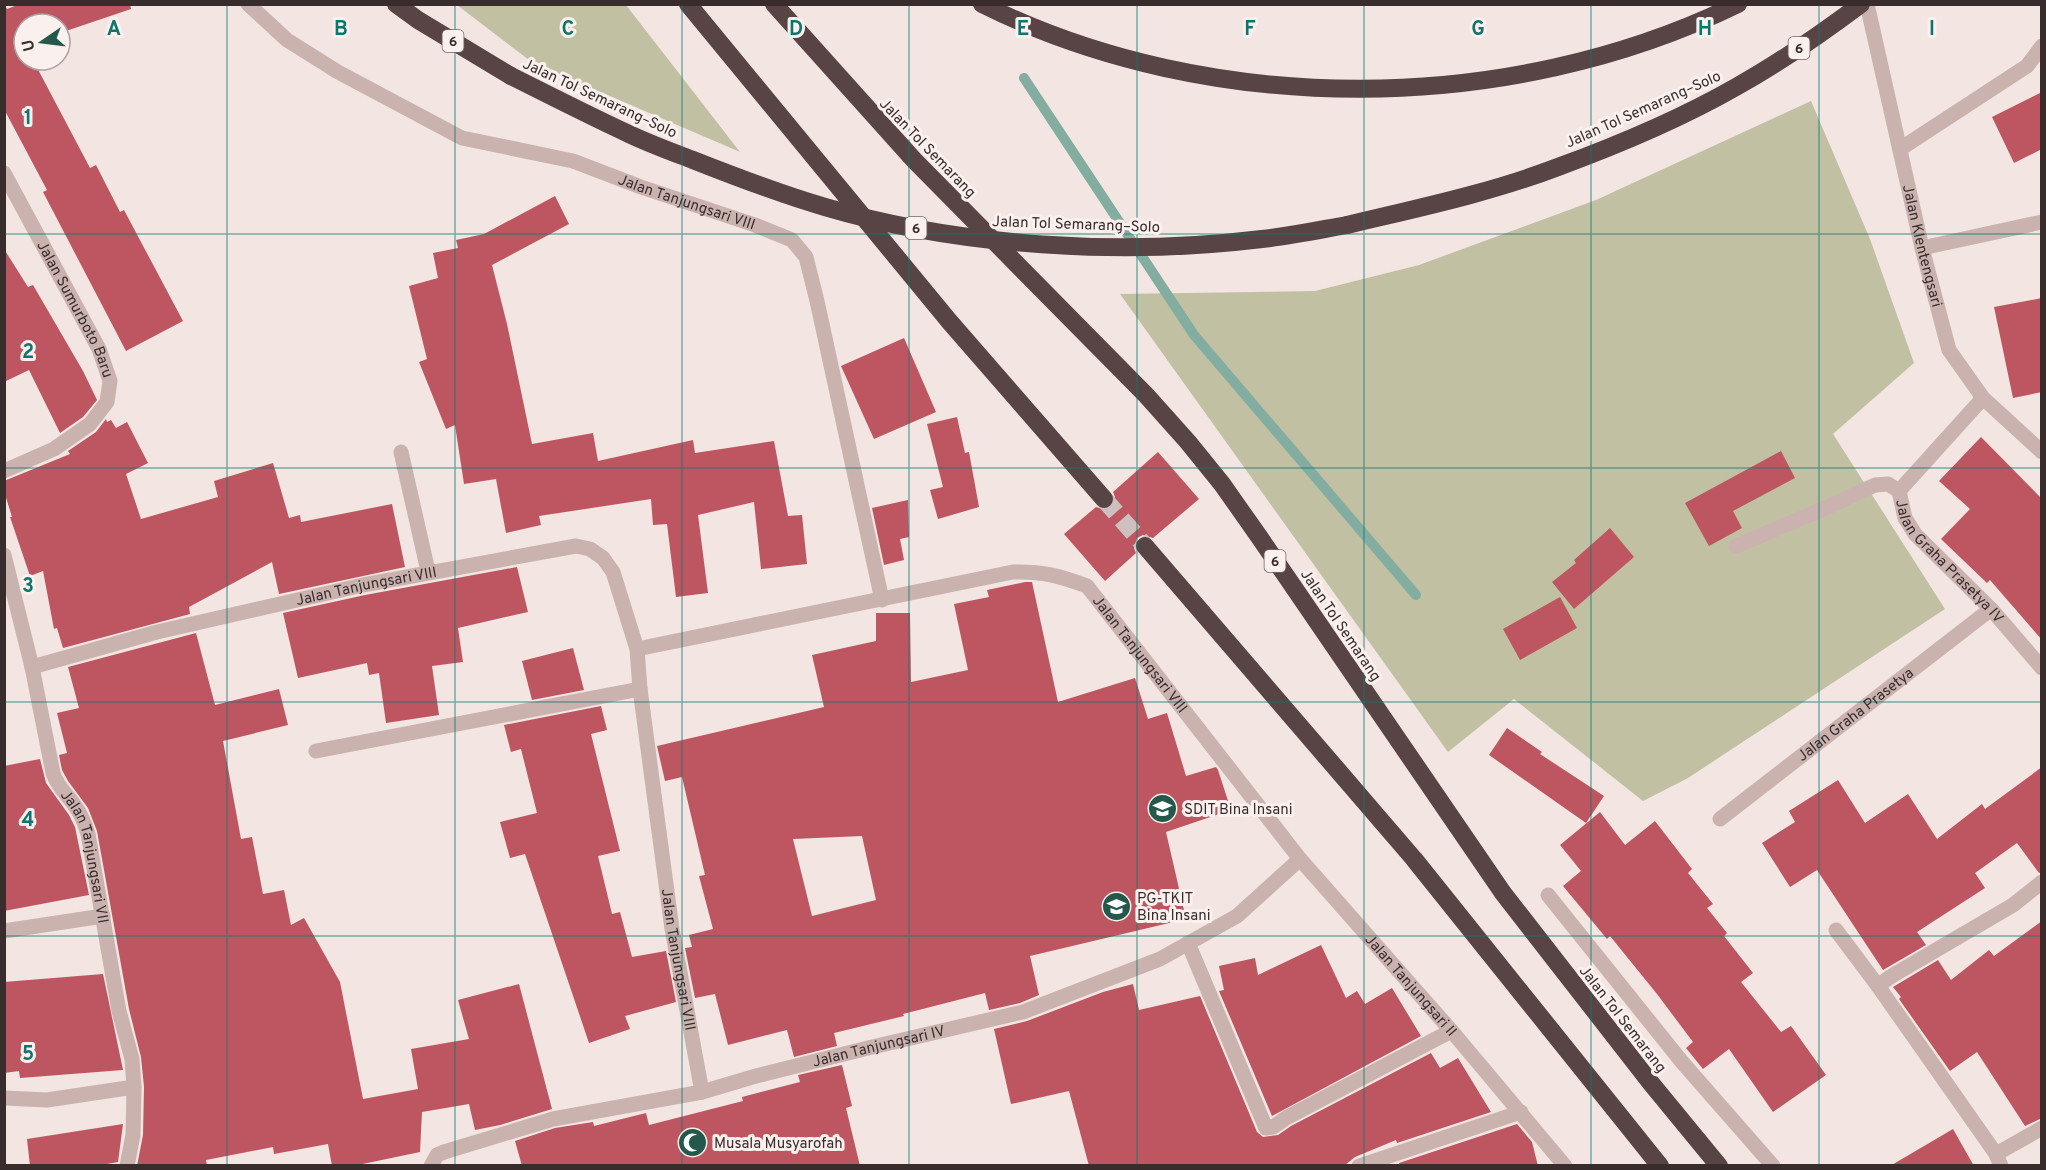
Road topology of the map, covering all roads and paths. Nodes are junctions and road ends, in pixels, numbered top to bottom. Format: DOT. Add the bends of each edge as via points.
graph roads {
  1 [pos="249,4"];
  2 [pos="396,4"];
  3 [pos="688,4"];
  4 [pos="774,4"];
  5 [pos="982,4"];
  6 [pos="1738,4"];
  7 [pos="1861,4"];
  8 [pos="1867,4"];
  9 [pos="2042,46"];
  10 [pos="1900,149"];
  11 [pos="4,173"];
  12 [pos="2042,222"];
  13 [pos="1922,248"];
  14 [pos="1983,398"];
  15 [pos="401,452"];
  16 [pos="2042,452"];
  17 [pos="4,471"];
  18 [pos="1899,491"];
  19 [pos="1104,499"];
  20 [pos="1145,546"];
  21 [pos="1736,546"];
  22 [pos="4,555"];
  23 [pos="428,571"];
  24 [pos="882,600"];
  25 [pos="1991,609"];
  26 [pos="637,649"];
  27 [pos="32,666"];
  28 [pos="2042,668"];
  29 [pos="640,689"];
  30 [pos="316,751"];
  31 [pos="1720,819"];
  32 [pos="1300,859"];
  33 [pos="2042,882"];
  34 [pos="1548,895"];
  35 [pos="103,916"];
  36 [pos="1836,930"];
  37 [pos="4,931"];
  38 [pos="1188,943"];
  39 [pos="1884,981"];
  40 [pos="1451,1030"];
  41 [pos="134,1087"];
  42 [pos="702,1092"];
  43 [pos="4,1098"];
  44 [pos="1521,1112"];
  45 [pos="2042,1128"];
  46 [pos="1998,1160"];
  47 [pos="127,1166"];
  48 [pos="431,1166"];
  49 [pos="1359,1166"];
  50 [pos="1565,1166"];
  51 [pos="1660,1166"];
  52 [pos="1719,1166"];
  53 [pos="1773,1166"];
  1 -- 24 [label="street, Jalan Tanjungsari VIII" via="287,40 317,59 462,138 573,161 792,240 806,257 818,301"];
  2 -- 7 [label="highway, Jalan Tol Semarang–Solo / 6, bridge" via="511,76 631,135 826,208 898,225 976,237 1120,247 1263,239 1347,225 1452,200 1556,168 1647,131 1736,88 1822,34"];
  3 -- 19 [label="highway, 6" via="949,321"];
  4 -- 52 [label="highway, Jalan Tol Semarang / 6" via="914,160 1188,442 1260,538 1503,893"];
  5 -- 6 [label="highway" via="1056,36 1138,62 1224,80 1326,87 1430,87 1574,64 1642,43"];
  8 -- 10 [label="street, Jalan Klentengsari"];
  9 -- 10 [label="street" via="2026,66"];
  10 -- 13 [label="street, Jalan Klentengsari"];
  11 -- 17 [label="street, Jalan Sumurboto Baru" via="99,349 110,381 107,402 90,424 54,449"];
  12 -- 13 [label="street"];
  13 -- 14 [label="street, Jalan Klentengsari" via="1949,350"];
  14 -- 16 [label="street, Jalan Klentengsari"];
  14 -- 18 [label="street, Jalan Graha Prasetya IV"];
  15 -- 23 [label="street"];
  18 -- 21 [label="street" via="1893,485 1875,485"];
  18 -- 25 [label="street, Jalan Graha Prasetya IV" via="1905,518 1915,534"];
  20 -- 51 [label="highway" via="1414,859"];
  22 -- 27 [label="street, Jalan Tanjungsari VII"];
  23 -- 26 [label="street, Jalan Tanjungsari VIII" via="576,546 590,549 613,572"];
  23 -- 27 [label="street, Jalan Tanjungsari VIII" via="157,632"];
  24 -- 26 [label="street, Jalan Tanjungsari VIII"];
  24 -- 32 [label="street, Jalan Tanjungsari VIII" via="1013,572 1056,574 1087,586"];
  25 -- 28 [label="street, Jalan Graha Prasetya IV"];
  25 -- 31 [label="street, Jalan Graha Prasetya"];
  26 -- 29 [label="street, Jalan Tanjungsari VIII"];
  27 -- 35 [label="street, Jalan Tanjungsari VII" via="53,773 83,819"];
  29 -- 30 [label="street"];
  29 -- 42 [label="street, Jalan Tanjungsari VIII" via="672,929"];
  32 -- 38 [label="street, Jalan Tanjungsari IV" via="1237,916"];
  32 -- 40 [label="street, Jalan Tanjungsari II"];
  33 -- 39 [label="street" via="2013,905"];
  34 -- 53 [label="street" via="1682,1062"];
  35 -- 37 [label="street"];
  35 -- 41 [label="street, Jalan Tanjungsari VII" via="119,1011 132,1059"];
  36 -- 39 [label="street"];
  38 -- 40 [label="street" via="1266,1128"];
  38 -- 42 [label="street, Jalan Tanjungsari IV" via="1160,958 1023,1012 857,1050"];
  39 -- 46 [label="street"];
  40 -- 44 [label="street, Jalan Tanjungsari II"];
  41 -- 43 [label="street" via="47,1100"];
  41 -- 47 [label="street, Jalan Tanjungsari VII" via="133,1136"];
  42 -- 48 [label="street, Jalan Tanjungsari IV" via="553,1119 444,1152 437,1155"];
  44 -- 49 [label="street"];
  44 -- 50 [label="street, Jalan Tanjungsari II"];
  45 -- 46 [label="street"];
}
